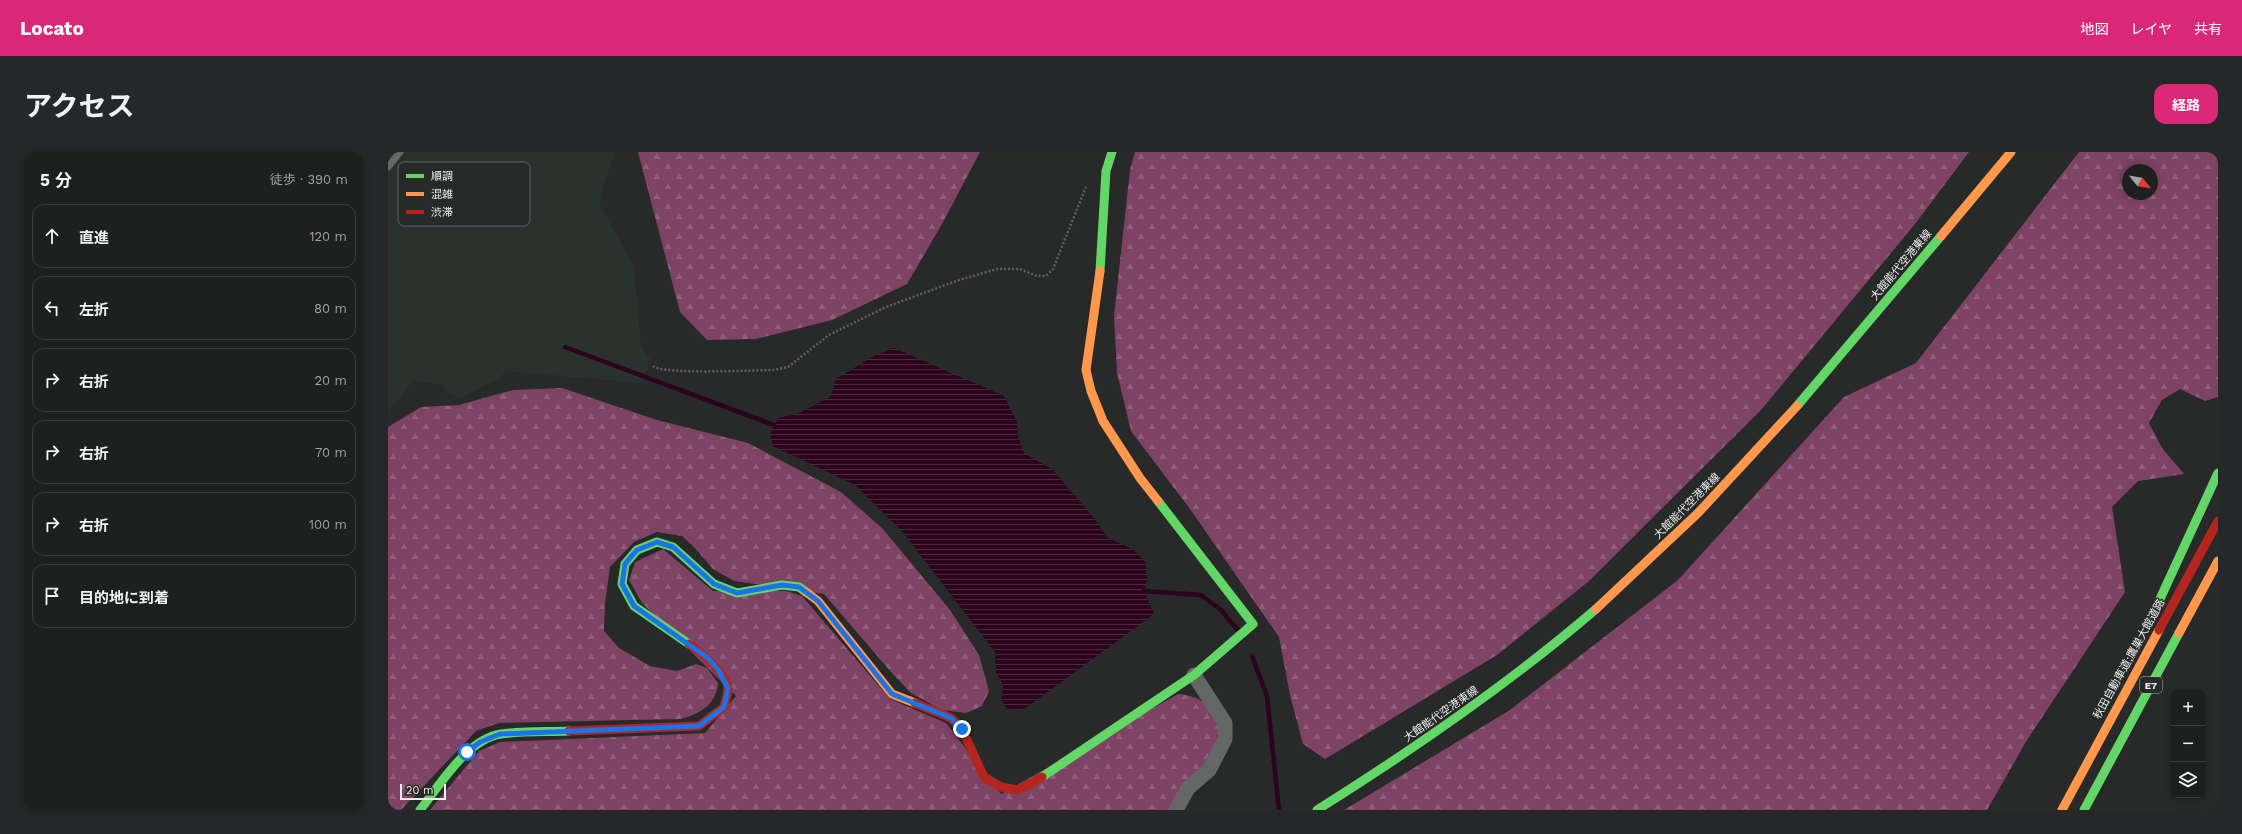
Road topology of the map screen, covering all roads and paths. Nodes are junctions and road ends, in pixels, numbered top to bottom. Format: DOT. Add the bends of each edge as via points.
graph roads {
  1 [pos="400,152"];
  2 [pos="1112,152"];
  3 [pos="2011,152"];
  4 [pos="388,167"];
  5 [pos="1088,183"];
  6 [pos="653,366"];
  7 [pos="2218,473"];
  8 [pos="2218,521"];
  9 [pos="2218,561"];
  10 [pos="2218,579"];
  11 [pos="2157,606"];
  12 [pos="2138,648"];
  13 [pos="1194,675"];
  14 [pos="2088,758"];
  15 [pos="420,810"];
  16 [pos="1176,810"];
  17 [pos="1318,810"];
  18 [pos="2062,810"];
  19 [pos="2084,810"];
  1 -- 4 [label="lane"];
  2 -- 13 [label="main road" via="1106,171 1102,260 1086,370 1091,391 1103,421 1140,478 1253,624"];
  3 -- 17 [label="main road, 大館能代空港東線" via="1776,430 1723,489 1648,562 1566,634 1481,701 1392,763"];
  5 -- 6 [label="path" via="1053,269 1046,276 1036,276 1020,269 997,269 959,280 886,307 829,335 788,367 774,370 674,371 656,369"];
  7 -- 11 [label="main road"];
  8 -- 14 [label="main road, 秋田自動車道;鷹巣大館道路 / E7"];
  9 -- 19 [label="main road, E7"];
  10 -- 19 [label="main road"];
  12 -- 14 [label="main road"];
  13 -- 15 [label="main road" via="1034,783 1018,790 1001,787 984,777 962,729 951,718 892,694 818,601 799,587 782,585 737,593 714,584 673,547 657,542 637,550 625,564 622,584 634,606 708,658 719,671 728,688 724,707 699,726 500,734 480,742 467,752"];
  13 -- 16 [label="street" via="1225,723 1225,739 1209,770 1188,788"];
  14 -- 18 [label="main road, 秋田自動車道;鷹巣大館道路 / E7"];
}
